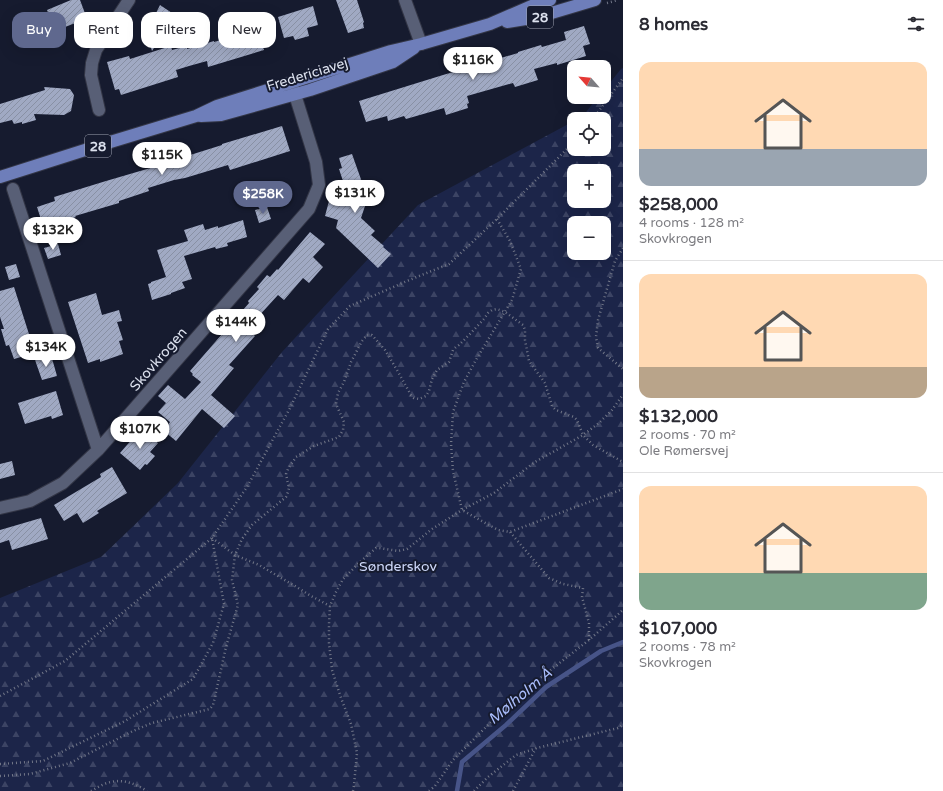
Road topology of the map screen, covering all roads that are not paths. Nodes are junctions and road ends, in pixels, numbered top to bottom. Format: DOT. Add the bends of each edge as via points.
graph roads {
  1 [pos="129,0"];
  2 [pos="405,0"];
  3 [pos="550,0"];
  4 [pos="595,0"];
  5 [pos="490,24"];
  6 [pos="421,44"];
  7 [pos="291,82"];
  8 [pos="294,94"];
  9 [pos="98,110"];
  10 [pos="196,116"];
  11 [pos="0,177"];
  12 [pos="13,189"];
  13 [pos="98,450"];
  14 [pos="0,508"];
  1 -- 9 [label="street" via="96,50 92,63 91,75"];
  2 -- 6 [label="street"];
  3 -- 5 [label="main road, Fredericiavej / 28"];
  4 -- 5 [label="main road, Fredericiavej / 28" via="538,17"];
  5 -- 6 [label="main road, Fredericiavej / 28"];
  6 -- 7 [label="main road, Fredericiavej / 28"];
  6 -- 8 [label="main road, Fredericiavej / 28" via="393,62"];
  7 -- 8 [label="street, Skovkrogen"];
  7 -- 10 [label="main road, Fredericiavej / 28" via="217,106"];
  8 -- 10 [label="main road, Fredericiavej / 28" via="220,115"];
  8 -- 13 [label="street, Skovkrogen" via="316,162 319,185 309,209"];
  10 -- 11 [label="main road, Fredericiavej / 28"];
  12 -- 13 [label="street"];
  13 -- 14 [label="street, Skovkrogen" via="63,483 30,501"];
}
